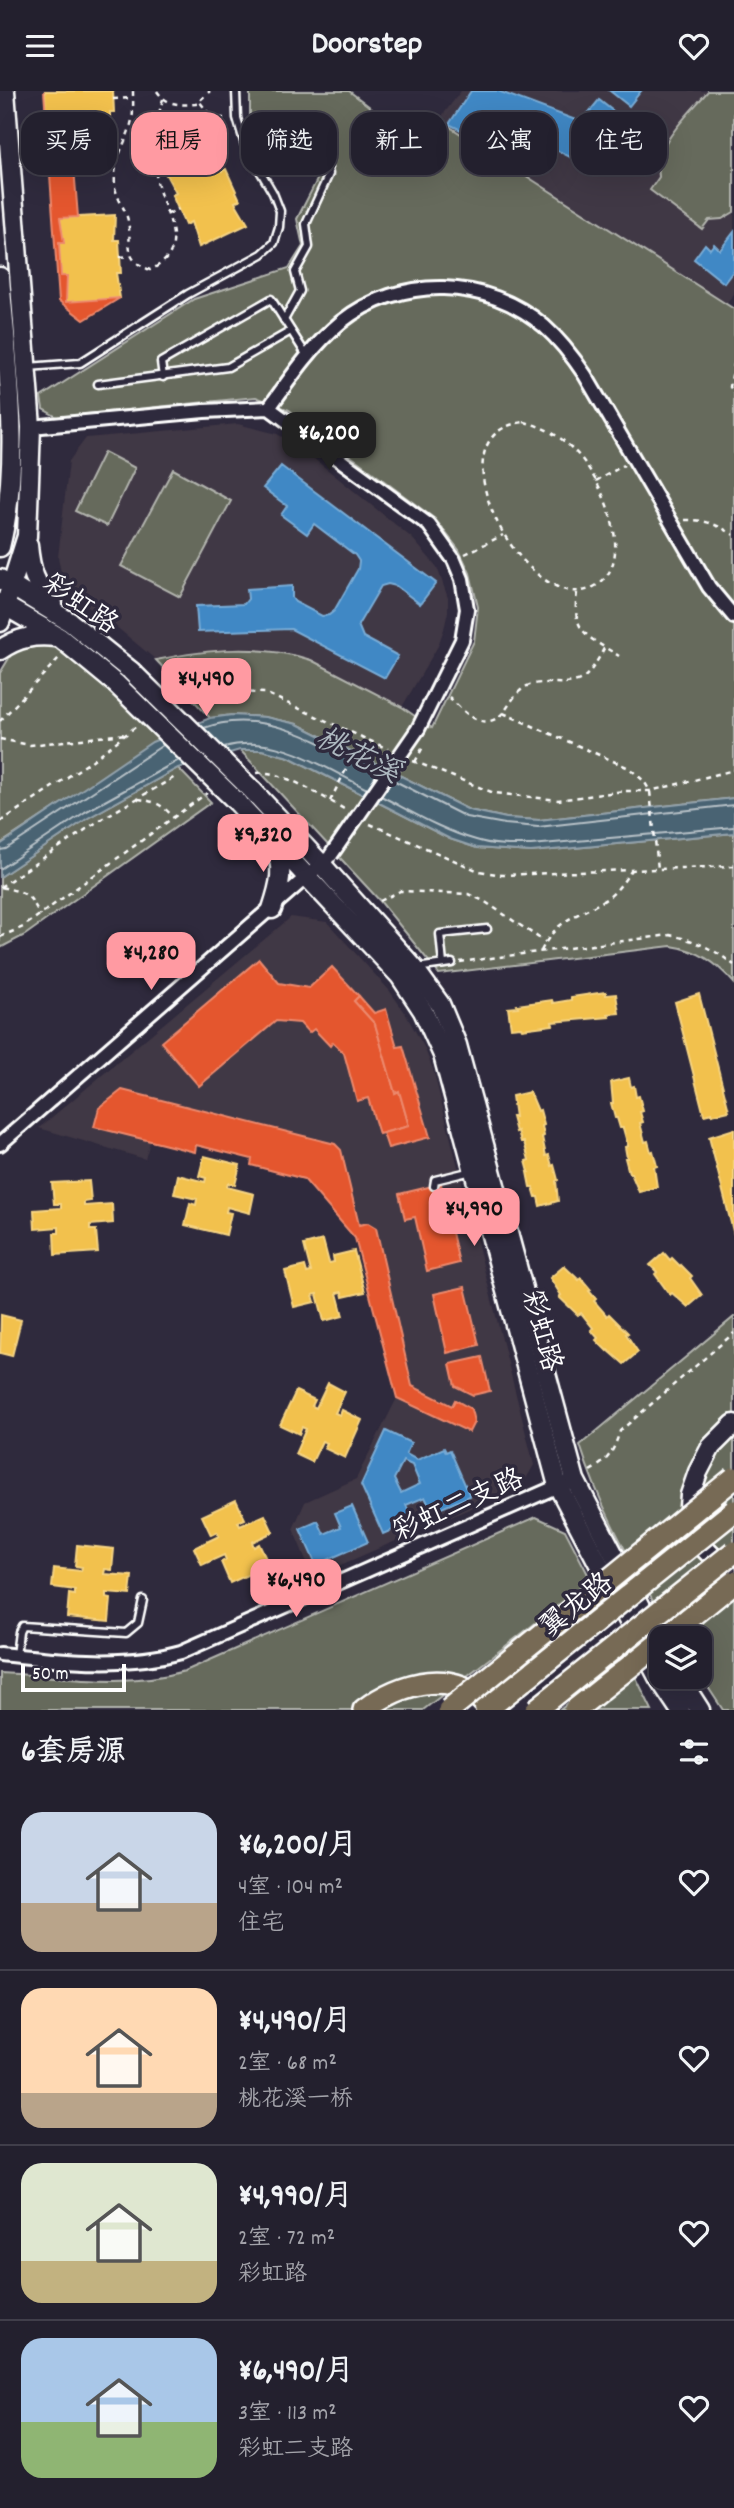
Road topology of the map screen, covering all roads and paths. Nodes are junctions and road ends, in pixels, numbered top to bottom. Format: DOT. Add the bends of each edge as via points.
graph roads {
  1 [pos="5,91"];
  2 [pos="133,91"];
  3 [pos="157,91"];
  4 [pos="210,91"];
  5 [pos="236,91"];
  6 [pos="133,97"];
  7 [pos="113,99"];
  8 [pos="163,99"];
  9 [pos="200,101"];
  10 [pos="160,112"];
  11 [pos="207,112"];
  12 [pos="227,118"];
  13 [pos="237,118"];
  14 [pos="157,175"];
  15 [pos="329,175"];
  16 [pos="178,209"];
  17 [pos="168,214"];
  18 [pos="130,256"];
  19 [pos="120,257"];
  20 [pos="0,277"];
  21 [pos="284,320"];
  22 [pos="291,331"];
  23 [pos="307,356"];
  24 [pos="734,364"];
  25 [pos="26,367"];
  26 [pos="163,377"];
  27 [pos="98,384"];
  28 [pos="734,393"];
  29 [pos="269,408"];
  30 [pos="31,427"];
  31 [pos="634,459"];
  32 [pos="11,465"];
  33 [pos="596,481"];
  34 [pos="0,495"];
  35 [pos="671,521"];
  36 [pos="503,535"];
  37 [pos="734,535"];
  38 [pos="27,536"];
  39 [pos="0,547"];
  40 [pos="454,560"];
  41 [pos="7,582"];
  42 [pos="577,592"];
  43 [pos="2,611"];
  44 [pos="734,617"];
  45 [pos="70,622"];
  46 [pos="61,645"];
  47 [pos="605,647"];
  48 [pos="0,650"];
  49 [pos="619,656"];
  50 [pos="439,687"];
  51 [pos="180,697"];
  52 [pos="503,713"];
  53 [pos="0,721"];
  54 [pos="138,725"];
  55 [pos="128,733"];
  56 [pos="362,737"];
  57 [pos="0,739"];
  58 [pos="394,752"];
  59 [pos="404,757"];
  60 [pos="734,770"];
  61 [pos="177,776"];
  62 [pos="252,782"];
  63 [pos="650,791"];
  64 [pos="206,793"];
  65 [pos="137,799"];
  66 [pos="330,801"];
  67 [pos="351,813"];
  68 [pos="174,818"];
  69 [pos="361,819"];
  70 [pos="0,822"];
  71 [pos="271,837"];
  72 [pos="321,865"];
  73 [pos="734,866"];
  74 [pos="658,869"];
  75 [pos="632,870"];
  76 [pos="0,887"];
  77 [pos="380,901"];
  78 [pos="272,909"];
  79 [pos="40,915"];
  80 [pos="487,929"];
  81 [pos="0,937"];
  82 [pos="545,942"];
  83 [pos="541,951"];
  84 [pos="452,963"];
  85 [pos="443,964"];
  86 [pos="734,965"];
  87 [pos="414,968"];
  88 [pos="0,1144"];
  89 [pos="474,1171"];
  90 [pos="433,1186"];
  91 [pos="734,1333"];
  92 [pos="734,1424"];
  93 [pos="734,1479"];
  94 [pos="566,1483"];
  95 [pos="734,1511"];
  96 [pos="734,1552"];
  97 [pos="734,1576"];
  98 [pos="734,1582"];
  99 [pos="143,1600"];
  100 [pos="650,1626"];
  101 [pos="679,1626"];
  102 [pos="649,1650"];
  103 [pos="0,1654"];
  104 [pos="16,1655"];
  105 [pos="686,1689"];
  106 [pos="364,1710"];
  107 [pos="449,1710"];
  108 [pos="488,1710"];
  109 [pos="536,1710"];
  110 [pos="575,1710"];
  111 [pos="680,1710"];
  112 [pos="701,1710"];
  1 -- 25 [label="main road"];
  2 -- 6 [label="path"];
  3 -- 8 [label="path"];
  4 -- 9 [label="path"];
  5 -- 13 [label="lane"];
  6 -- 7 [label="path"];
  6 -- 18 [label="path" via="131,126 120,148 115,178 129,224"];
  8 -- 9 [label="path" via="177,105"];
  8 -- 10 [label="path"];
  9 -- 11 [label="path"];
  12 -- 13 [label="path"];
  13 -- 25 [label="lane" via="245,145 280,211 274,243 80,363"];
  14 -- 17 [label="path"];
  15 -- 21 [label="lane" via="306,224 309,247 295,272 300,291"];
  16 -- 17 [label="path"];
  17 -- 18 [label="path" via="174,239 170,255 161,265 150,269"];
  18 -- 19 [label="path"];
  20 -- 32 [label="main road"];
  21 -- 22 [label="lane"];
  21 -- 26 [label="lane" via="271,299 161,362"];
  22 -- 23 [label="lane"];
  22 -- 26 [label="lane" via="228,366"];
  23 -- 29 [label="street"];
  23 -- 31 [label="street" via="342,322 380,299 449,287 480,292 515,306 567,349"];
  24 -- 28 [label="path" via="730,387"];
  25 -- 30 [label="main road"];
  26 -- 27 [label="lane"];
  29 -- 30 [label="street"];
  29 -- 40 [label="street" via="429,525"];
  30 -- 38 [label="main road"];
  31 -- 33 [label="path"];
  31 -- 35 [label="street"];
  32 -- 34 [label="main road"];
  32 -- 39 [label="main road"];
  33 -- 36 [label="path" via="581,457 540,426 524,422 498,429 488,440 484,469 489,503"];
  33 -- 42 [label="path" via="607,502 615,553 603,580"];
  35 -- 37 [label="path" via="699,519"];
  35 -- 44 [label="street" via="709,587"];
  36 -- 40 [label="path"];
  36 -- 42 [label="path" via="537,572"];
  38 -- 41 [label="main road"];
  38 -- 45 [label="main road" via="35,581"];
  40 -- 50 [label="street" via="463,579 467,610 462,640"];
  41 -- 43 [label="main road"];
  41 -- 45 [label="main road, 彩虹路"];
  42 -- 47 [label="path" via="578,625"];
  43 -- 46 [label="main road, 彩虹路"];
  45 -- 62 [label="main road, 彩虹路, bridge"];
  46 -- 48 [label="main road" via="39,635 22,637"];
  46 -- 53 [label="path"];
  46 -- 71 [label="main road, 彩虹路, bridge" via="116,684"];
  47 -- 49 [label="path"];
  47 -- 52 [label="path" via="585,677 521,689"];
  50 -- 52 [label="path" via="480,721 491,721"];
  50 -- 72 [label="street, bridge" via="418,729"];
  51 -- 56 [label="path" via="191,691 265,693"];
  52 -- 63 [label="path" via="629,768"];
  54 -- 55 [label="path"];
  55 -- 57 [label="path" via="30,745"];
  55 -- 70 [label="path"];
  56 -- 58 [label="path"];
  56 -- 66 [label="path"];
  59 -- 63 [label="path" via="494,793 558,800"];
  60 -- 63 [label="path"];
  61 -- 65 [label="path"];
  62 -- 66 [label="path" via="266,771"];
  62 -- 72 [label="main road, 彩虹路"];
  63 -- 74 [label="path"];
  64 -- 68 [label="path"];
  65 -- 68 [label="path" via="163,805"];
  65 -- 76 [label="path"];
  66 -- 67 [label="path"];
  68 -- 79 [label="path"];
  69 -- 75 [label="path" via="467,866 502,875"];
  71 -- 72 [label="main road, 彩虹路"];
  71 -- 78 [label="main road" via="282,869"];
  72 -- 78 [label="street"];
  72 -- 87 [label="main road, 彩虹路"];
  72 -- 89 [label="main road, 彩虹路" via="423,1011 443,1055"];
  73 -- 74 [label="path"];
  74 -- 75 [label="path"];
  75 -- 82 [label="path" via="608,898 559,925"];
  76 -- 79 [label="path" via="25,892"];
  77 -- 82 [label="path" via="401,891 468,894"];
  78 -- 88 [label="street"];
  79 -- 81 [label="path"];
  80 -- 85 [label="lane" via="440,935"];
  82 -- 83 [label="path"];
  83 -- 84 [label="path"];
  83 -- 86 [label="path" via="670,935 704,945"];
  84 -- 85 [label="lane"];
  85 -- 87 [label="lane"];
  87 -- 94 [label="main road, 彩虹路" via="440,1005 457,1045"];
  89 -- 90 [label="lane" via="435,1180"];
  89 -- 94 [label="main road, 彩虹路"];
  91 -- 94 [label="path" via="620,1431 606,1462"];
  92 -- 97 [label="main road, bridge" via="711,1447 698,1472 688,1518 702,1546"];
  93 -- 107 [label="highway, bridge"];
  94 -- 100 [label="main road, 彩虹路"];
  94 -- 104 [label="street, 彩虹二支路" via="181,1652 128,1662"];
  94 -- 111 [label="main road, 彩虹路" via="658,1677"];
  95 -- 108 [label="highway, 翼龙路, bridge"];
  96 -- 109 [label="highway, bridge"];
  98 -- 101 [label="highway"];
  99 -- 104 [label="lane" via="138,1623 126,1633 22,1626"];
  102 -- 110 [label="highway, bridge"];
  103 -- 104 [label="street, 彩虹二支路"];
  105 -- 112 [label="main road"];
  106 -- 108 [label="highway" via="394,1690 436,1682 470,1692"];
}
